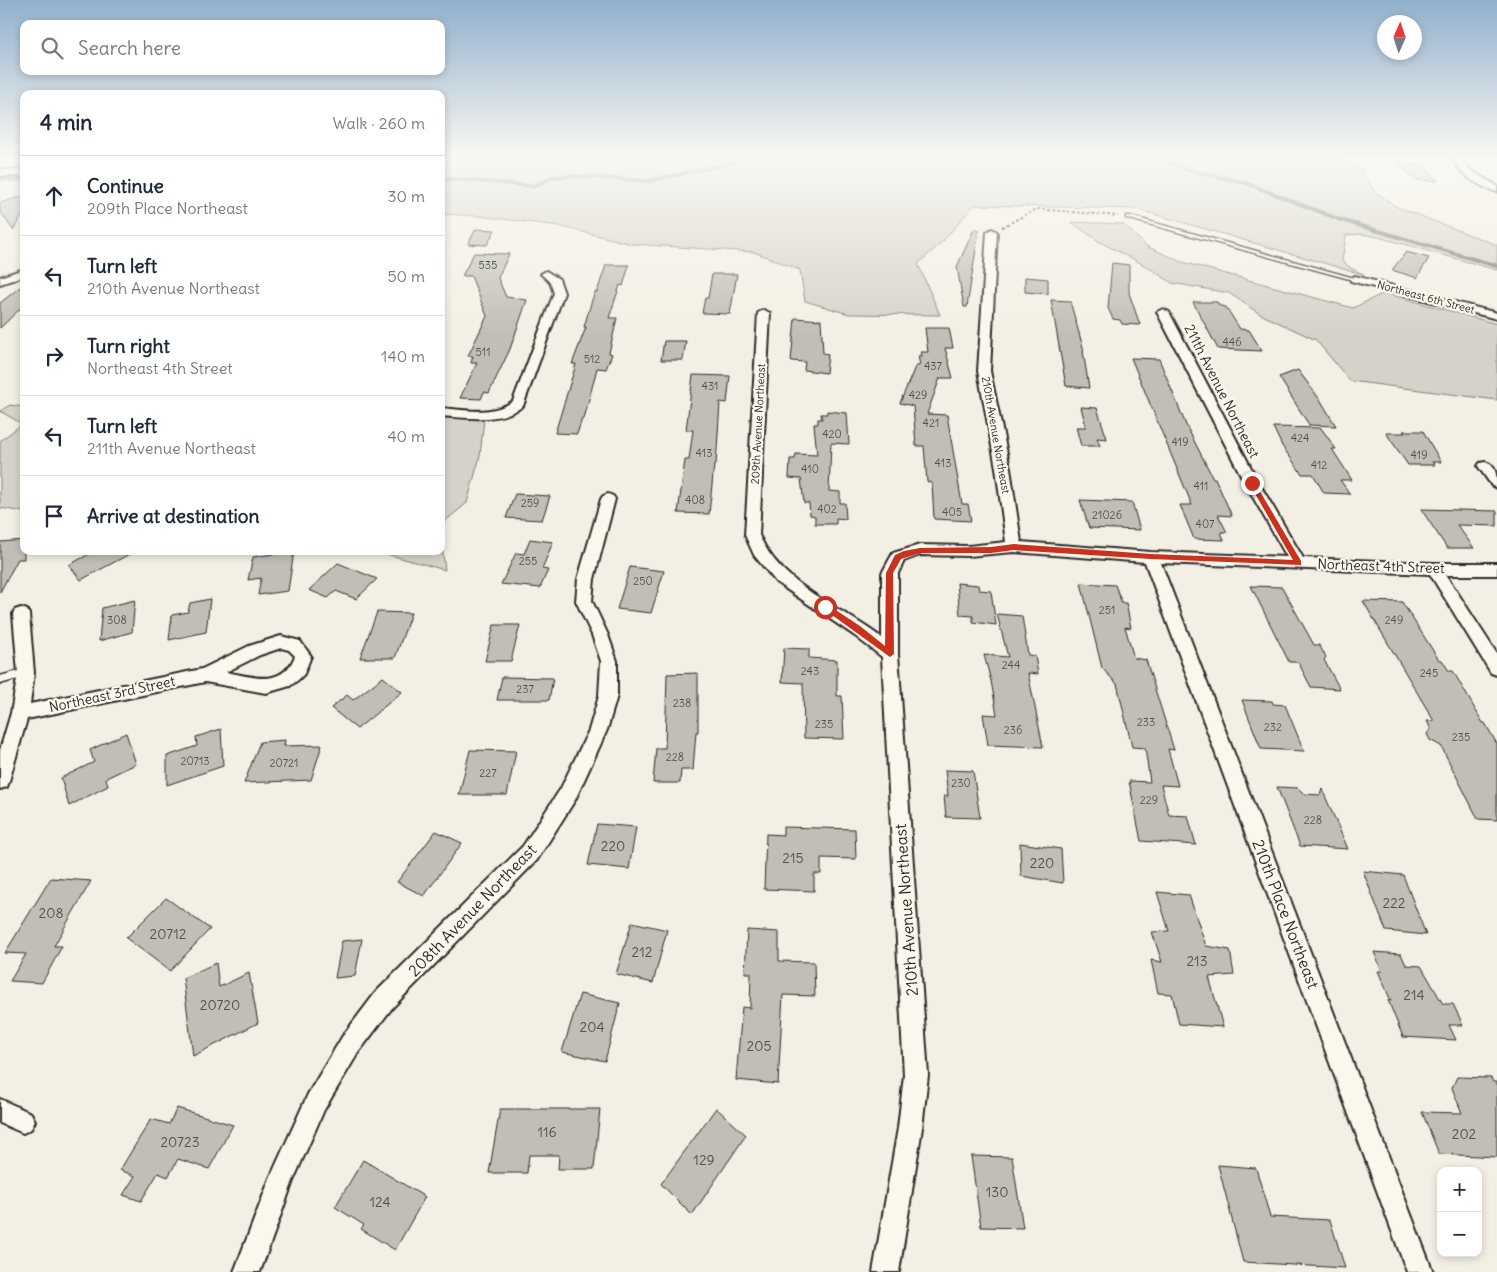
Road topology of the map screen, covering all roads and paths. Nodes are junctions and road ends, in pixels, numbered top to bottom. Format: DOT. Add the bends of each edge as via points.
graph roads {
  1 [pos="1025,215"];
  2 [pos="1109,215"];
  3 [pos="1128,217"];
  4 [pos="992,232"];
  5 [pos="20,274"];
  6 [pos="546,274"];
  7 [pos="1355,278"];
  8 [pos="0,281"];
  9 [pos="1163,312"];
  10 [pos="764,313"];
  11 [pos="1497,316"];
  12 [pos="445,412"];
  13 [pos="1485,466"];
  14 [pos="1497,483"];
  15 [pos="608,499"];
  16 [pos="1014,547"];
  17 [pos="907,553"];
  18 [pos="1151,557"];
  19 [pos="1298,563"];
  20 [pos="1434,569"];
  21 [pos="1497,569"];
  22 [pos="21,614"];
  23 [pos="890,654"];
  24 [pos="1497,668"];
  25 [pos="26,674"];
  26 [pos="205,675"];
  27 [pos="0,680"];
  28 [pos="20,713"];
  29 [pos="0,781"];
  30 [pos="0,1111"];
  31 [pos="23,1121"];
  32 [pos="248,1272"];
  33 [pos="886,1272"];
  34 [pos="1420,1272"];
  1 -- 4 [label="path"];
  2 -- 3 [label="path"];
  3 -- 7 [label="lane"];
  4 -- 16 [label="street, 210th Avenue Northeast" via="984,371"];
  5 -- 8 [label="street"];
  6 -- 12 [label="street" via="555,281 560,293 523,395 515,408 495,414"];
  7 -- 11 [label="street, Northeast 6th Street"];
  9 -- 19 [label="street, 211th Avenue Northeast" via="1252,483"];
  10 -- 23 [label="street, 209th Avenue Northeast" via="752,535 756,548 778,577 857,628"];
  13 -- 14 [label="street"];
  15 -- 32 [label="street, 208th Avenue Northeast" via="586,579 584,601 600,634 608,661 608,696 598,730 568,794 530,852 384,1000 350,1045 316,1102 282,1178"];
  16 -- 17 [label="street, Northeast 4th Street"];
  16 -- 18 [label="street, Northeast 4th Street"];
  17 -- 23 [label="street, 210th Avenue Northeast" via="898,557 890,573"];
  18 -- 19 [label="street, Northeast 4th Street"];
  18 -- 34 [label="street, 210th Place Northeast"];
  19 -- 20 [label="street, Northeast 4th Street"];
  20 -- 21 [label="street, Northeast 4th Street"];
  20 -- 24 [label="street"];
  22 -- 25 [label="street"];
  23 -- 33 [label="street, 210th Avenue Northeast" via="916,1075"];
  25 -- 27 [label="lane"];
  25 -- 28 [label="street"];
  26 -- 26 [label="street, Northeast 3rd Street" via="266,686 292,675 303,656 301,650 291,643 275,643"];
  26 -- 28 [label="street, Northeast 3rd Street"];
  28 -- 29 [label="street"];
  30 -- 31 [label="street"];
}
